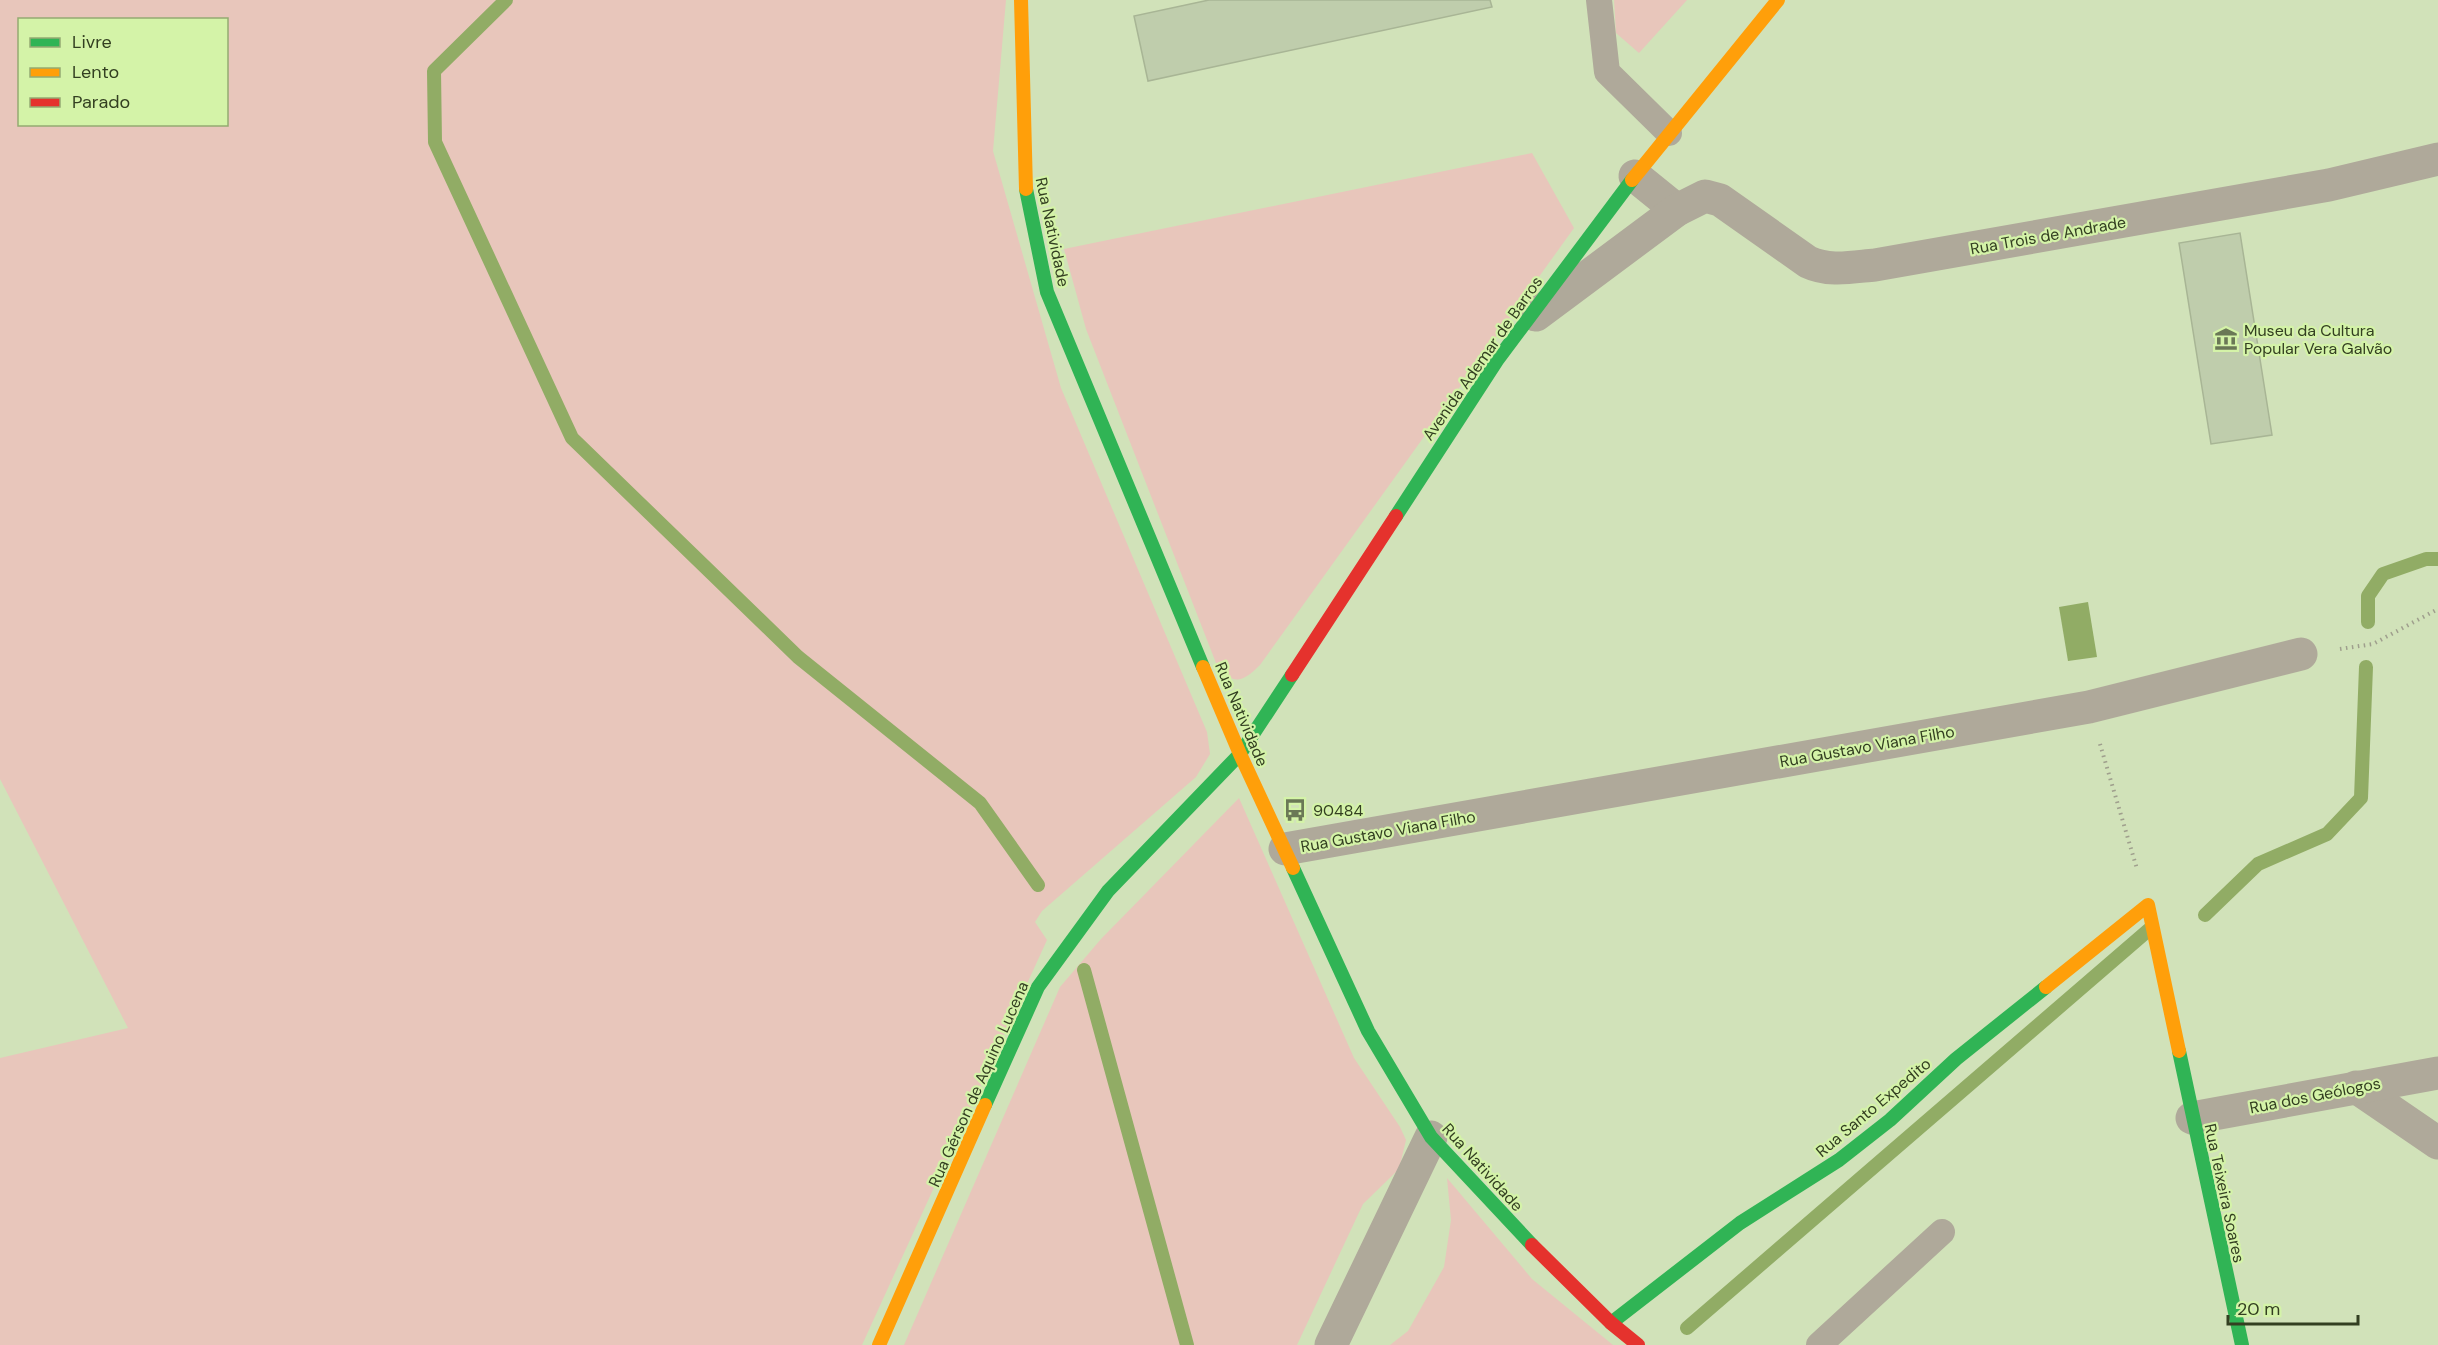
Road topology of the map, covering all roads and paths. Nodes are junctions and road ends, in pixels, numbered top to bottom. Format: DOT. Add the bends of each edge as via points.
graph roads {
  1 [pos="1021,0"];
  2 [pos="1599,0"];
  3 [pos="1778,0"];
  4 [pos="1669,133"];
  5 [pos="2438,159"];
  6 [pos="1635,176"];
  7 [pos="1677,210"];
  8 [pos="1525,323"];
  9 [pos="2438,609"];
  10 [pos="2301,654"];
  11 [pos="2089,707"];
  12 [pos="1240,754"];
  13 [pos="1285,849"];
  14 [pos="2148,905"];
  15 [pos="2438,1073"];
  16 [pos="2356,1087"];
  17 [pos="2192,1118"];
  18 [pos="1431,1137"];
  19 [pos="2438,1143"];
  20 [pos="1942,1232"];
  21 [pos="1611,1323"];
  22 [pos="879,1345"];
  23 [pos="1331,1345"];
  24 [pos="1638,1345"];
  25 [pos="1819,1345"];
  26 [pos="2241,1345"];
  1 -- 12 [label="street, Rua Natividade" via="1024,180 1047,292"];
  2 -- 4 [label="lane" via="1607,72"];
  3 -- 4 [label="street, Avenida Ademar de Barros"];
  4 -- 6 [label="street, Avenida Ademar de Barros"];
  5 -- 7 [label="street, Rua Trois de Andrade" via="2329,185 1887,263 1830,268 1808,262 1720,200 1705,196"];
  6 -- 7 [label="street"];
  6 -- 8 [label="street, Avenida Ademar de Barros"];
  7 -- 8 [label="street, Rua Trois de Andrade"];
  8 -- 12 [label="street, Avenida Ademar de Barros"];
  9 -- 10 [label="path" via="2373,644"];
  10 -- 11 [label="street, Rua Gustavo Viana Filho"];
  11 -- 13 [label="street, Rua Gustavo Viana Filho"];
  11 -- 14 [label="path"];
  12 -- 13 [label="street, Rua Natividade"];
  12 -- 22 [label="street, Rua Gérson de Aquino Lucena" via="1108,891 1038,987"];
  13 -- 18 [label="street, Rua Natividade" via="1368,1031"];
  14 -- 17 [label="street, Rua Teixeira Soares"];
  14 -- 21 [label="street, Rua Santo Expedito" via="1956,1059 1890,1120 1839,1160 1740,1223"];
  15 -- 16 [label="street, Rua dos Geólogos"];
  16 -- 17 [label="street, Rua dos Geólogos"];
  16 -- 19 [label="street"];
  17 -- 26 [label="street, Rua Teixeira Soares"];
  18 -- 21 [label="street, Rua Natividade" via="1506,1219"];
  18 -- 23 [label="street"];
  20 -- 25 [label="lane"];
  21 -- 24 [label="street, Rua Natividade"];
}
